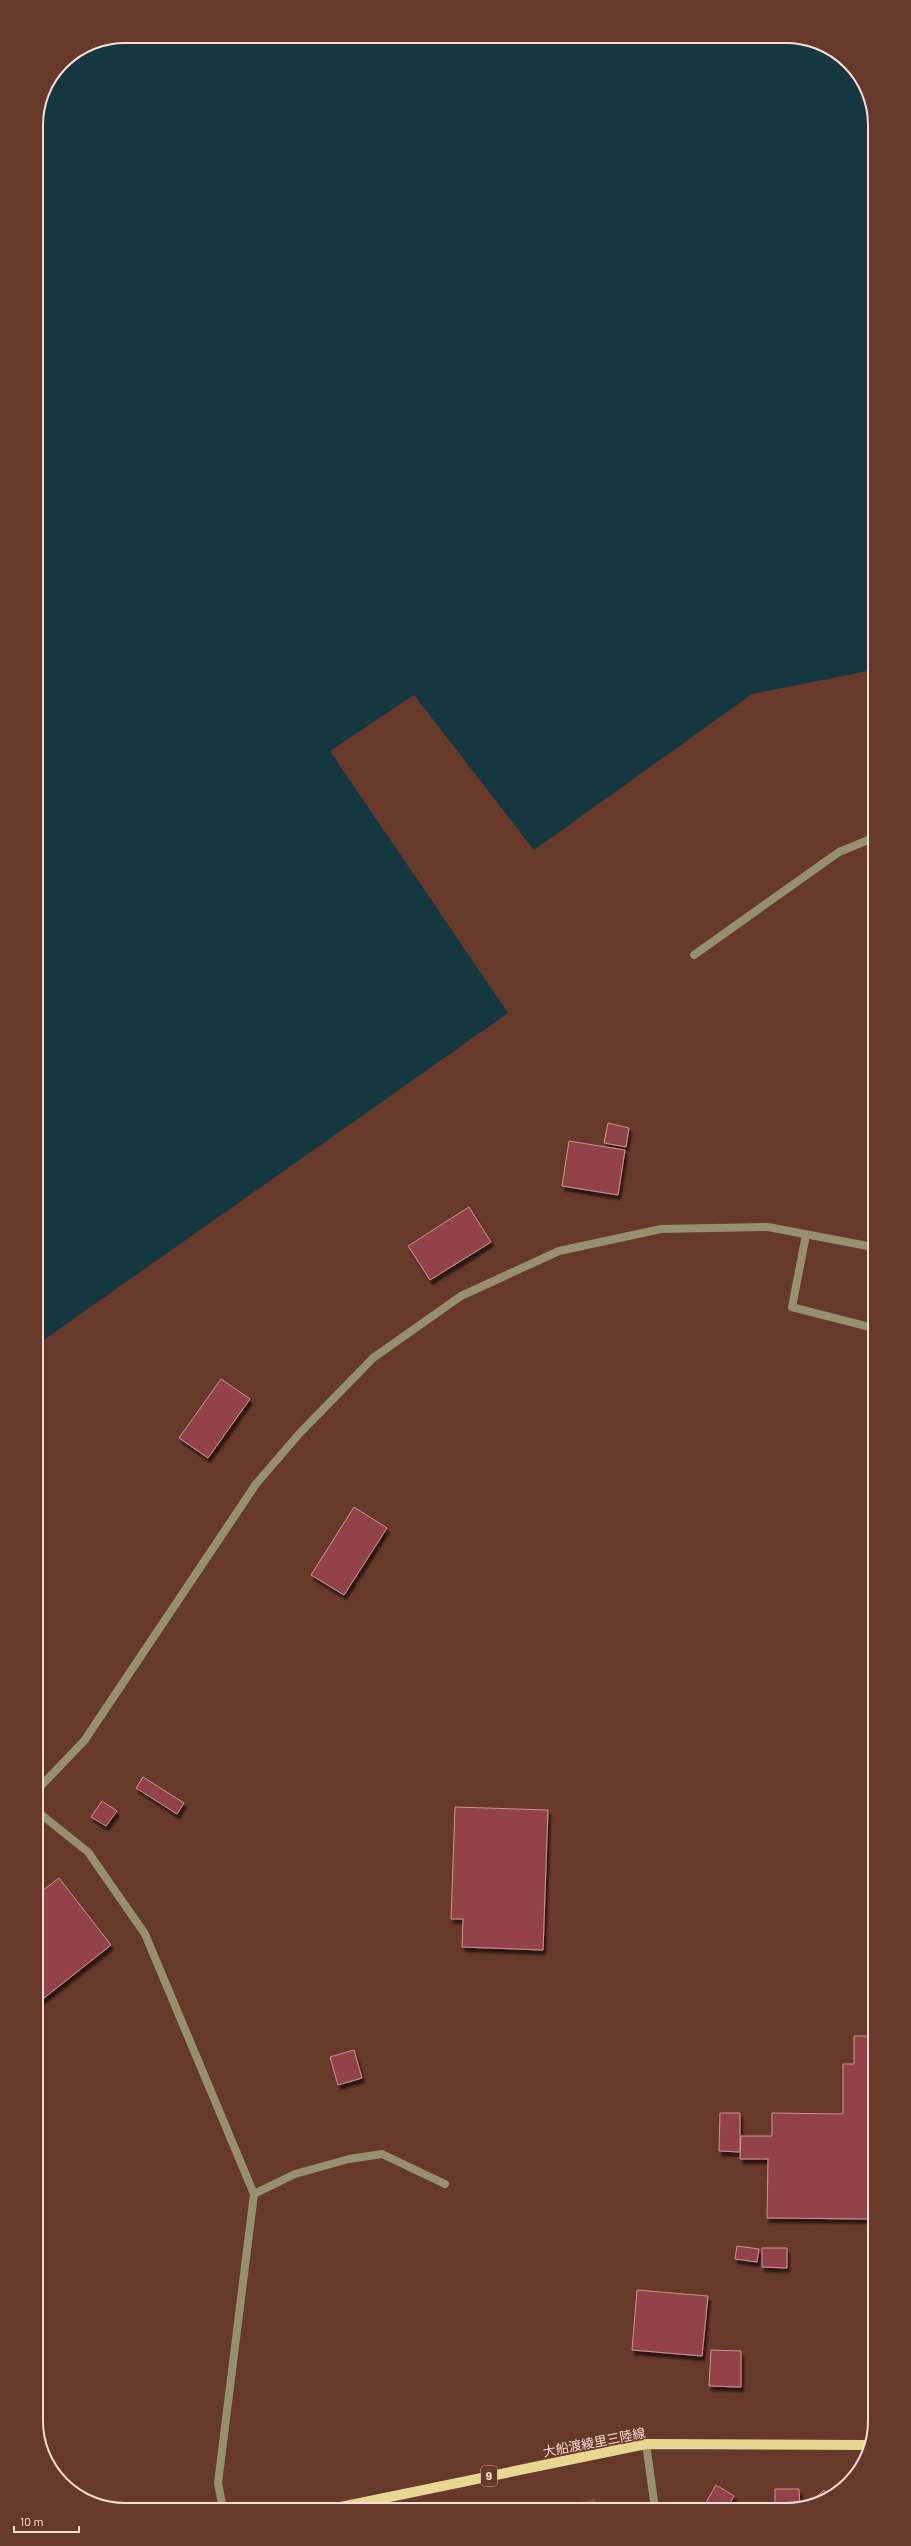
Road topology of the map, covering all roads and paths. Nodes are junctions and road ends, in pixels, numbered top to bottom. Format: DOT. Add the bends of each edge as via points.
graph roads {
  1 [pos="868,840"];
  2 [pos="694,956"];
  3 [pos="806,1235"];
  4 [pos="868,1246"];
  5 [pos="868,1326"];
  6 [pos="43,1784"];
  7 [pos="43,1816"];
  8 [pos="445,2184"];
  9 [pos="254,2194"];
  10 [pos="646,2444"];
  11 [pos="864,2445"];
  12 [pos="223,2503"];
  13 [pos="360,2503"];
  14 [pos="654,2503"];
  1 -- 2 [label="street" via="839,852"];
  3 -- 4 [label="street"];
  3 -- 5 [label="street" via="792,1307"];
  3 -- 6 [label="street" via="768,1228 661,1229 559,1251 461,1296 373,1358 298,1434 256,1484 84,1741"];
  7 -- 9 [label="street" via="88,1852 144,1934"];
  8 -- 9 [label="street" via="382,2154 349,2159 295,2174"];
  9 -- 12 [label="street" via="218,2483"];
  10 -- 11 [label="main road, 大船渡綾里三陸線 / 9"];
  10 -- 13 [label="main road, 大船渡綾里三陸線 / 9"];
  10 -- 14 [label="street"];
}
